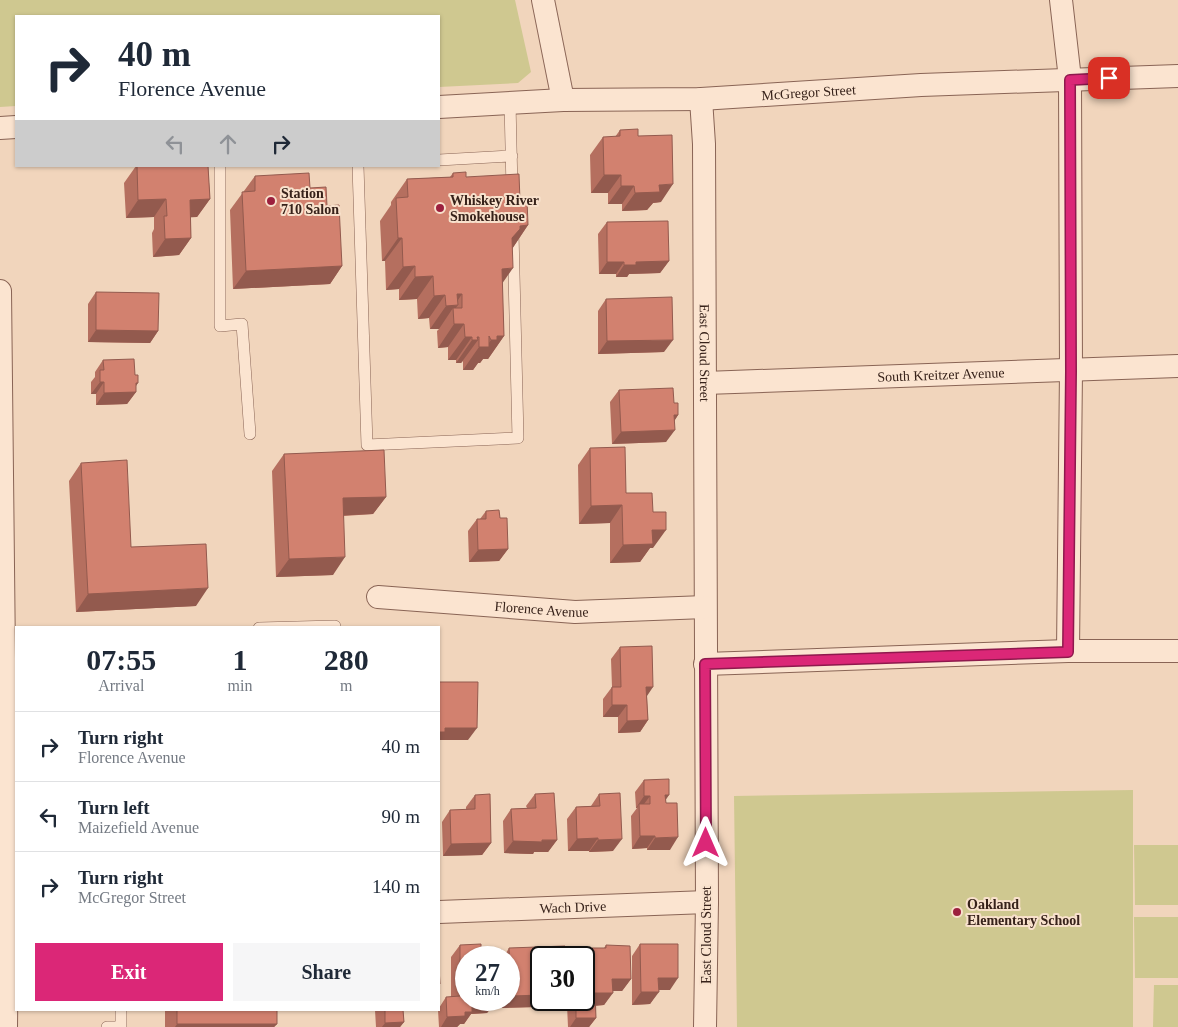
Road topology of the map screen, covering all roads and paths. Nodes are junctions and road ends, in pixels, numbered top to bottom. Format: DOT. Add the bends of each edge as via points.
graph roads {
  1 [pos="543,0"];
  2 [pos="1061,0"];
  3 [pos="1178,76"];
  4 [pos="1070,80"];
  5 [pos="701,99"];
  6 [pos="563,100"];
  7 [pos="510,103"];
  8 [pos="440,107"];
  9 [pos="15,127"];
  10 [pos="0,128"];
  11 [pos="512,156"];
  12 [pos="440,160"];
  13 [pos="220,167"];
  14 [pos="358,167"];
  15 [pos="513,205"];
  16 [pos="513,224"];
  17 [pos="0,291"];
  18 [pos="1178,366"];
  19 [pos="1071,371"];
  20 [pos="705,383"];
  21 [pos="250,434"];
  22 [pos="378,597"];
  23 [pos="704,607"];
  24 [pos="9,633"];
  25 [pos="1178,651"];
  26 [pos="1068,652"];
  27 [pos="705,664"];
  28 [pos="706,902"];
  29 [pos="440,912"];
  30 [pos="11,933"];
  31 [pos="121,1011"];
  32 [pos="6,1027"];
  33 [pos="107,1027"];
  34 [pos="705,1027"];
  1 -- 6 [label="street"];
  2 -- 4 [label="street"];
  3 -- 4 [label="street, McGregor Street"];
  4 -- 5 [label="street, McGregor Street" via="921,85"];
  4 -- 19 [label="street"];
  5 -- 6 [label="street, McGregor Street"];
  5 -- 20 [label="street, East Cloud Street"];
  6 -- 7 [label="street, McGregor Street"];
  7 -- 8 [label="street, McGregor Street"];
  7 -- 11 [label="lane"];
  9 -- 10 [label="street"];
  11 -- 12 [label="lane"];
  11 -- 15 [label="lane"];
  13 -- 21 [label="lane" via="220,326 242,324"];
  14 -- 16 [label="lane" via="367,445 518,438"];
  17 -- 24 [label="street"];
  18 -- 19 [label="street, South Kreitzer Avenue"];
  19 -- 20 [label="street, South Kreitzer Avenue"];
  19 -- 26 [label="street"];
  20 -- 23 [label="street, East Cloud Street"];
  22 -- 23 [label="street, Florence Avenue" via="575,612"];
  23 -- 27 [label="street, East Cloud Street"];
  24 -- 30 [label="street"];
  25 -- 26 [label="street"];
  26 -- 27 [label="street"];
  27 -- 28 [label="street, East Cloud Street"];
  28 -- 29 [label="street, Wach Drive"];
  28 -- 34 [label="street, East Cloud Street"];
  30 -- 32 [label="street"];
  31 -- 33 [label="lane" via="121,1027"];
}
